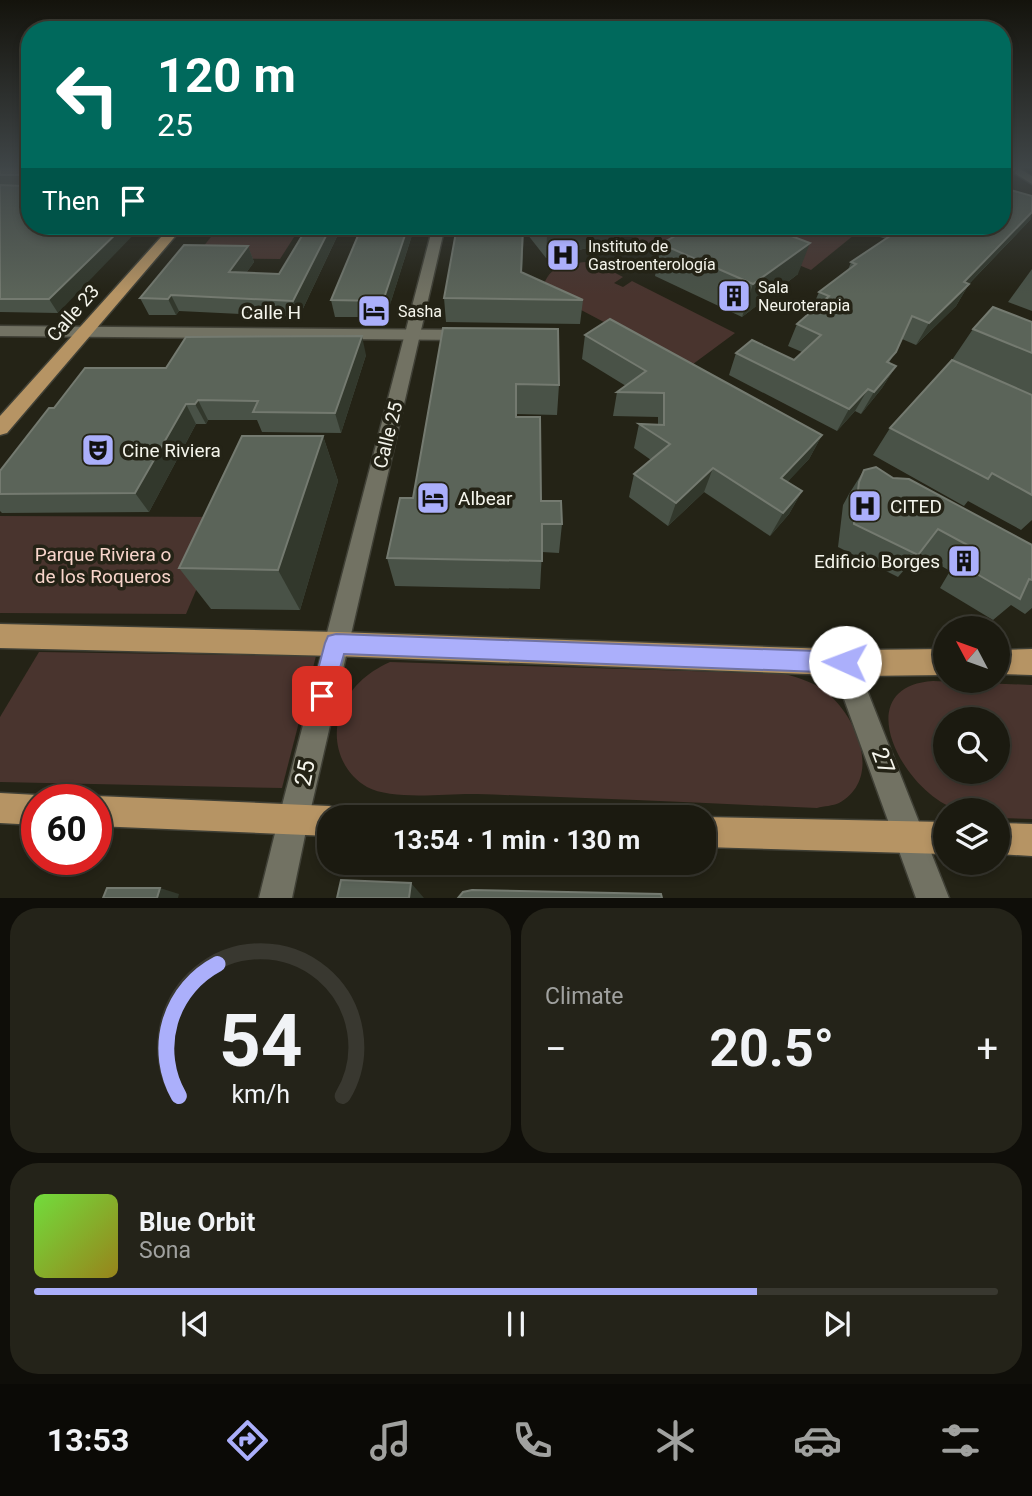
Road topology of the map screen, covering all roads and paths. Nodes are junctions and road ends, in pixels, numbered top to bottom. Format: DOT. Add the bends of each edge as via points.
graph roads {
  1 [pos="170,235"];
  2 [pos="437,235"];
  3 [pos="0,331"];
  4 [pos="84,332"];
  5 [pos="413,334"];
  6 [pos="491,335"];
  7 [pos="0,428"];
  8 [pos="0,636"];
  9 [pos="336,643"];
  10 [pos="829,662"];
  11 [pos="1010,662"];
  12 [pos="1032,662"];
  13 [pos="933,664"];
  14 [pos="856,674"];
  15 [pos="0,808"];
  16 [pos="21,809"];
  17 [pos="112,812"];
  18 [pos="292,821"];
  19 [pos="317,821"];
  20 [pos="716,832"];
  21 [pos="912,837"];
  22 [pos="933,838"];
  23 [pos="1010,839"];
  24 [pos="1032,840"];
  25 [pos="275,898"];
  26 [pos="933,898"];
  1 -- 4 [label="main road, Calle 23"];
  2 -- 5 [label="street, Calle 25"];
  3 -- 4 [label="street, Calle H"];
  4 -- 5 [label="street, Calle H"];
  4 -- 7 [label="main road, Calle 23"];
  5 -- 6 [label="street, Calle H"];
  5 -- 9 [label="street, Calle 25"];
  8 -- 9 [label="main road"];
  9 -- 10 [label="main road"];
  9 -- 18 [label="street, 25"];
  10 -- 14 [label="street, 27"];
  11 -- 12 [label="main road"];
  13 -- 14 [label="main road"];
  14 -- 21 [label="street, 27"];
  15 -- 16 [label="main road"];
  17 -- 18 [label="main road"];
  18 -- 19 [label="main road"];
  18 -- 25 [label="street"];
  20 -- 21 [label="main road"];
  21 -- 22 [label="main road"];
  21 -- 26 [label="street, 27"];
  23 -- 24 [label="main road"];
}
